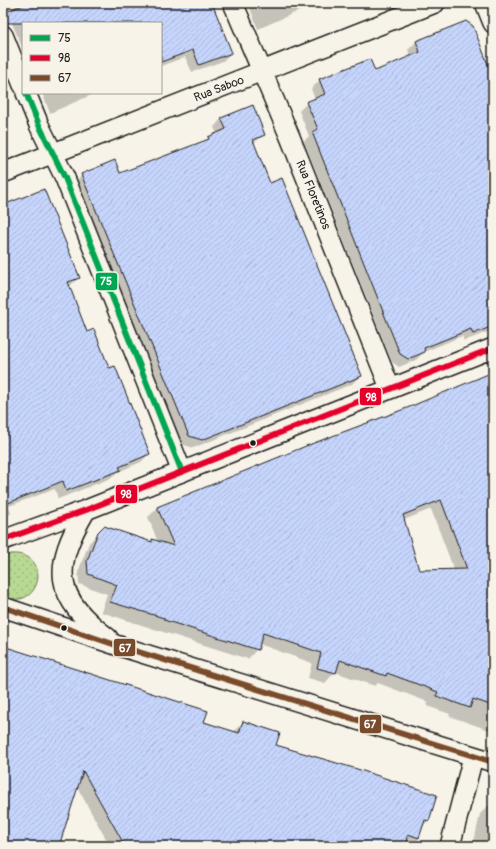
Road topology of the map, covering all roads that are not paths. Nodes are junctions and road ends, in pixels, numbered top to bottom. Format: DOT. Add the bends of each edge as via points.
graph roads {
  1 [pos="233,3"];
  2 [pos="435,3"];
  3 [pos="485,3"];
  4 [pos="493,23"];
  5 [pos="3,35"];
  6 [pos="261,73"];
  7 [pos="22,82"];
  8 [pos="26,94"];
  9 [pos="53,154"];
  10 [pos="3,173"];
  11 [pos="493,348"];
  12 [pos="390,388"];
  13 [pos="182,472"];
  14 [pos="86,510"];
  15 [pos="3,540"];
  16 [pos="3,607"];
  17 [pos="116,645"];
  18 [pos="474,757"];
  19 [pos="493,762"];
  20 [pos="450,846"];
  1 -- 6 [label="street, Rua Floretinos"];
  2 -- 6 [label="street, Rua Saboo"];
  3 -- 4 [label="street"];
  5 -- 7 [label="street"];
  6 -- 9 [label="street, Rua Saboo"];
  6 -- 12 [label="street, Rua Floretinos" via="290,137"];
  8 -- 9 [label="street"];
  9 -- 10 [label="street, Rua Saboo"];
  9 -- 13 [label="street" via="65,178"];
  11 -- 12 [label="street"];
  12 -- 13 [label="street"];
  13 -- 14 [label="street"];
  14 -- 15 [label="street"];
  14 -- 17 [label="street" via="67,546 63,576 66,591 83,617"];
  16 -- 17 [label="street"];
  17 -- 18 [label="street"];
  18 -- 19 [label="street"];
  18 -- 20 [label="street"];
}
